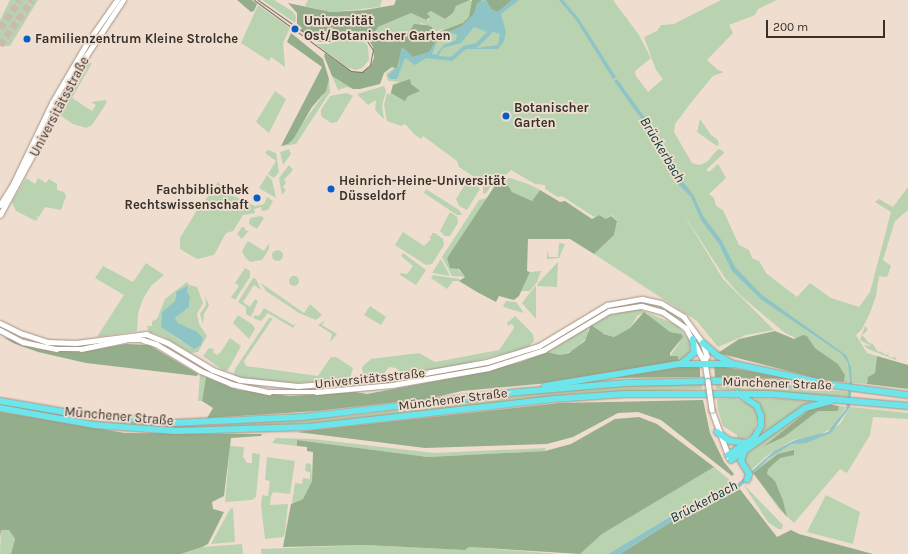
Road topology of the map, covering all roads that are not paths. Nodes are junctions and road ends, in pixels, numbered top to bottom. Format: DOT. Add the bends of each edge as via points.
graph roads {
  1 [pos="117,0"];
  2 [pos="123,0"];
  3 [pos="0,205"];
  4 [pos="0,216"];
  5 [pos="0,323"];
  6 [pos="0,330"];
  7 [pos="693,339"];
  8 [pos="703,343"];
  9 [pos="705,362"];
  10 [pos="678,364"];
  11 [pos="734,364"];
  12 [pos="832,385"];
  13 [pos="519,392"];
  14 [pos="738,393"];
  15 [pos="908,395"];
  16 [pos="838,400"];
  17 [pos="0,401"];
  18 [pos="908,406"];
  19 [pos="0,408"];
  20 [pos="718,432"];
  21 [pos="747,443"];
  22 [pos="744,452"];
  23 [pos="729,458"];
  24 [pos="747,480"];
  1 -- 3 [label="street, Universitätsstraße" via="81,53 52,103 13,184"];
  2 -- 4 [label="street, Universitätsstraße" via="76,75"];
  5 -- 8 [label="street, Universitätsstraße" via="48,342 76,343 146,334 163,340 193,360 228,376 250,383 282,386 367,381 487,362 539,346 607,305 635,299 661,303 679,313 690,323"];
  6 -- 7 [label="street, Universitätsstraße" via="23,342 56,349 81,349 125,340 143,340 156,344 223,382 282,393 392,385 489,368 540,352 602,314 621,307 642,306 663,312 677,320"];
  7 -- 9 [label="street, Universitätsstraße"];
  7 -- 10 [label="highway" via="692,356"];
  8 -- 9 [label="street, Universitätsstraße" via="707,356"];
  8 -- 11 [label="highway" via="718,356"];
  9 -- 10 [label="highway"];
  9 -- 11 [label="highway"];
  9 -- 20 [label="street, Universitätsstraße, bridge"];
  10 -- 13 [label="highway" via="578,378"];
  11 -- 12 [label="highway"];
  12 -- 13 [label="highway, Münchener Straße" via="717,381 626,383"];
  12 -- 15 [label="highway, Münchener Straße"];
  13 -- 17 [label="highway, Münchener Straße" via="302,417 173,423 76,414"];
  14 -- 16 [label="highway, Münchener Straße"];
  14 -- 19 [label="highway, Münchener Straße" via="590,396 396,418 241,430 134,429"];
  14 -- 21 [label="highway" via="754,404 761,416 757,434"];
  16 -- 18 [label="highway, Münchener Straße"];
  16 -- 22 [label="highway" via="804,408"];
  20 -- 21 [label="highway" via="730,441"];
  20 -- 23 [label="street, Universitätsstraße"];
  21 -- 23 [label="highway"];
  22 -- 23 [label="highway"];
  22 -- 24 [label="highway" via="743,465 749,474"];
}
